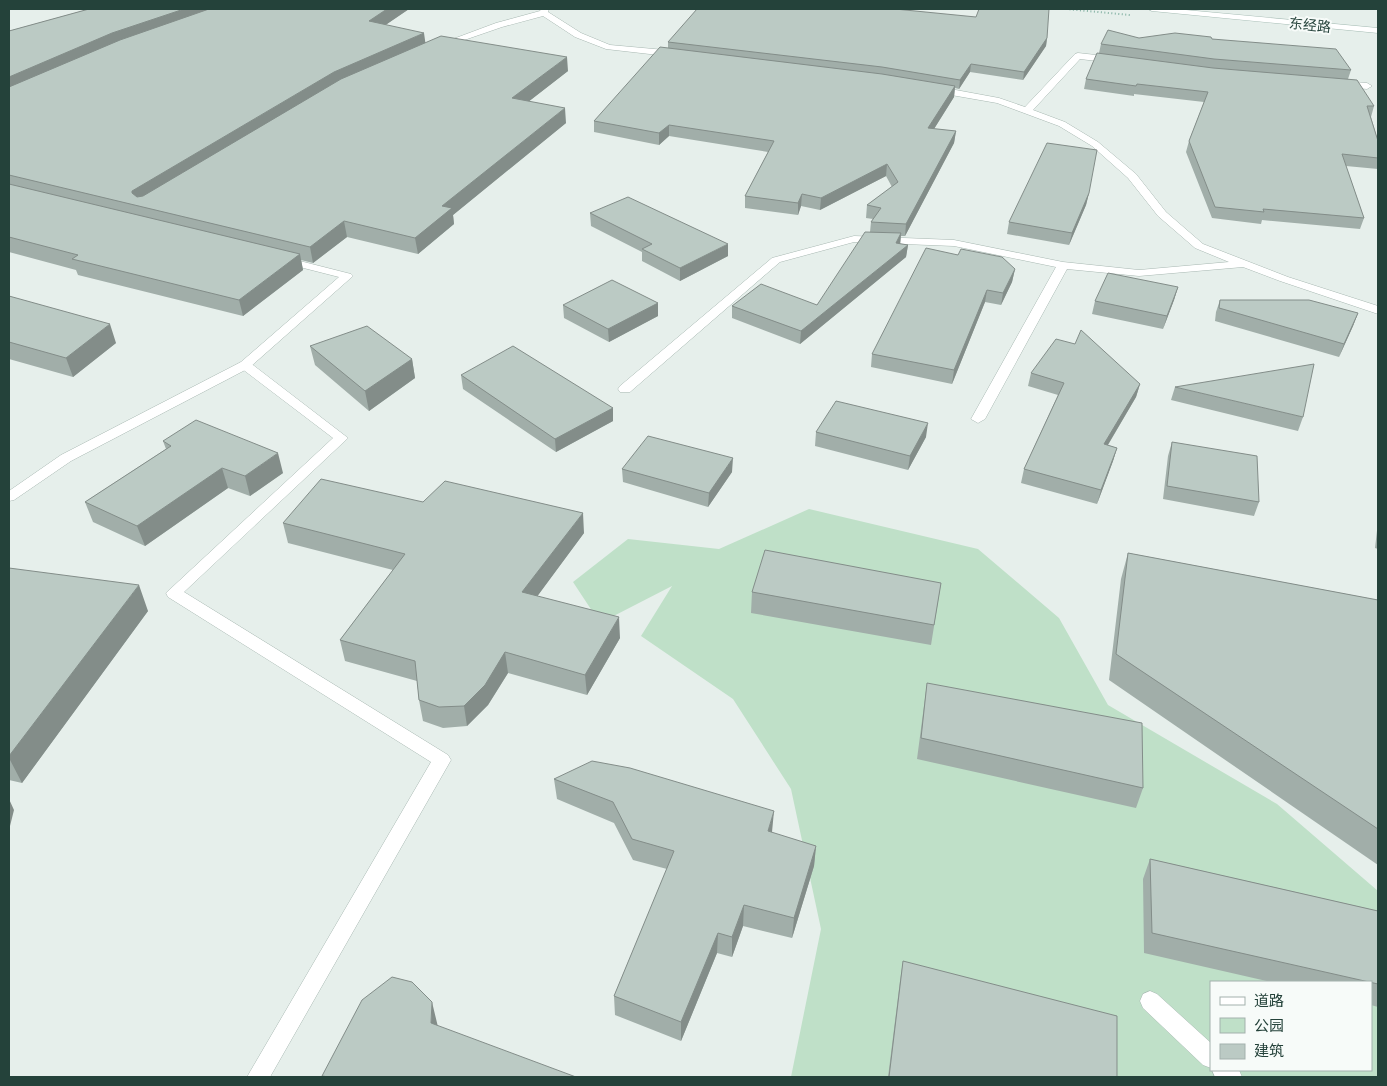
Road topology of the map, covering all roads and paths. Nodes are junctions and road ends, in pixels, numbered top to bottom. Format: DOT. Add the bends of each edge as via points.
graph roads {
  1 [pos="1152,9"];
  2 [pos="545,11"];
  3 [pos="1378,31"];
  4 [pos="430,50"];
  5 [pos="685,56"];
  6 [pos="1125,62"];
  7 [pos="1328,83"];
  8 [pos="1366,86"];
  9 [pos="926,88"];
  10 [pos="1027,111"];
  11 [pos="269,257"];
  12 [pos="1245,264"];
  13 [pos="1064,265"];
  14 [pos="1378,310"];
  15 [pos="245,365"];
  16 [pos="624,389"];
  17 [pos="978,419"];
  18 [pos="9,497"];
  19 [pos="1150,1001"];
  20 [pos="1210,1057"];
  21 [pos="258,1077"];
  1 -- 3 [label="street, 东经路"];
  2 -- 4 [label="street"];
  2 -- 5 [label="street" via="578,35 609,47"];
  6 -- 10 [label="street" via="1078,56"];
  7 -- 8 [label="street"];
  9 -- 10 [label="street" via="999,101"];
  10 -- 12 [label="street" via="1062,124 1096,144 1132,176 1162,214 1199,246"];
  11 -- 15 [label="street" via="346,276"];
  12 -- 13 [label="street" via="1139,273"];
  12 -- 14 [label="street"];
  13 -- 16 [label="street" via="954,243 854,239 776,260"];
  13 -- 17 [label="street"];
  15 -- 18 [label="street" via="66,458"];
  15 -- 21 [label="street" via="341,438 174,593 442,760"];
  19 -- 20 [label="street"];
}
